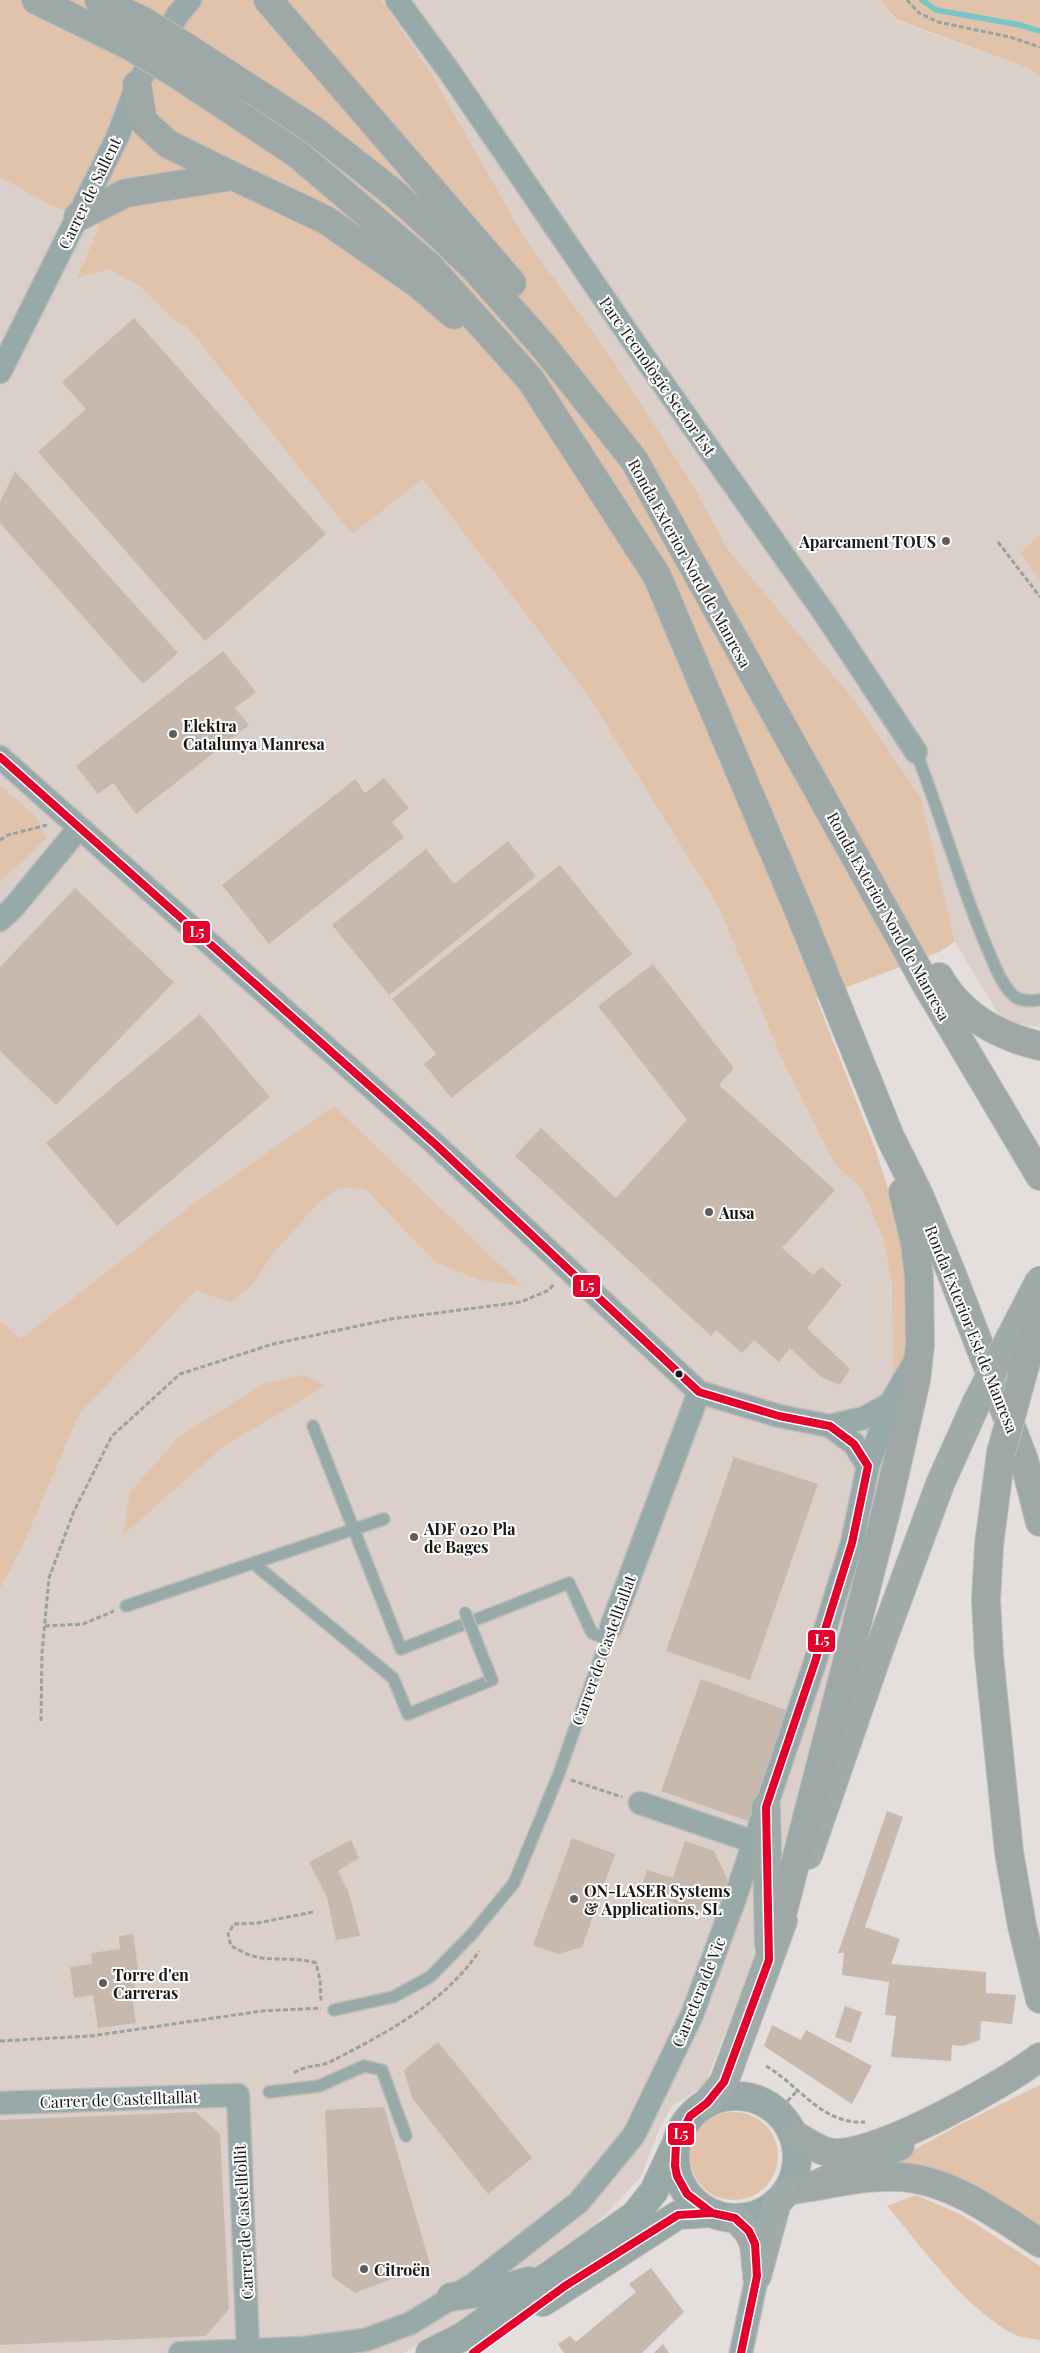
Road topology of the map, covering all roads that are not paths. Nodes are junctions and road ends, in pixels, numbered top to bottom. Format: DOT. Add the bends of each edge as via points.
graph roads {
  1 [pos="36,0"];
  2 [pos="99,0"];
  3 [pos="268,0"];
  4 [pos="398,0"];
  5 [pos="183,5"];
  6 [pos="137,85"];
  7 [pos="233,176"];
  8 [pos="78,217"];
  9 [pos="0,372"];
  10 [pos="530,379"];
  11 [pos="634,460"];
  12 [pos="916,752"];
  13 [pos="0,758"];
  14 [pos="79,828"];
  15 [pos="845,838"];
  16 [pos="0,920"];
  17 [pos="1040,1000"];
  18 [pos="1040,1046"];
  19 [pos="892,1139"];
  20 [pos="1036,1167"];
  21 [pos="1040,1280"];
  22 [pos="1040,1321"];
  23 [pos="920,1345"];
  24 [pos="699,1392"];
  25 [pos="890,1404"];
  26 [pos="313,1426"];
  27 [pos="830,1426"];
  28 [pos="868,1466"];
  29 [pos="384,1519"];
  30 [pos="1040,1522"];
  31 [pos="353,1530"];
  32 [pos="253,1564"];
  33 [pos="126,1606"];
  34 [pos="465,1612"];
  35 [pos="609,1633"];
  36 [pos="640,1803"];
  37 [pos="766,1807"];
  38 [pos="754,1842"];
  39 [pos="772,1951"];
  40 [pos="1040,1998"];
  41 [pos="334,2010"];
  42 [pos="1040,2057"];
  43 [pos="1040,2071"];
  44 [pos="268,2092"];
  45 [pos="238,2095"];
  46 [pos="0,2103"];
  47 [pos="707,2103"];
  48 [pos="793,2134"];
  49 [pos="406,2136"];
  50 [pos="676,2144"];
  51 [pos="792,2193"];
  52 [pos="724,2216"];
  53 [pos="1040,2242"];
  54 [pos="550,2274"];
  55 [pos="757,2276"];
  56 [pos="451,2297"];
  57 [pos="248,2350"];
  58 [pos="180,2353"];
  59 [pos="430,2353"];
  60 [pos="472,2353"];
  61 [pos="741,2353"];
  1 -- 10 [label="highway, bridge" via="130,46 296,153 422,260"];
  2 -- 11 [label="highway, Ronda Exterior Nord de Manresa, bridge" via="143,21 311,128 396,195 477,271 545,348"];
  3 -- 11 [label="highway" via="590,374"];
  4 -- 12 [label="street, Parc Tecnològic Sector Est" via="827,617"];
  5 -- 6 [label="street, Carrer de Sallent"];
  6 -- 7 [label="highway" via="143,121 168,144"];
  6 -- 8 [label="street, Carrer de Sallent" via="117,138"];
  7 -- 8 [label="highway" via="126,193"];
  7 -- 10 [label="highway" via="326,220 418,284"];
  8 -- 9 [label="street, Carrer de Sallent"];
  10 -- 19 [label="highway" via="657,576"];
  11 -- 15 [label="highway, Ronda Exterior Nord de Manresa"];
  12 -- 17 [label="lane" via="972,911 1004,984 1016,998"];
  13 -- 14 [label="street"];
  14 -- 16 [label="street"];
  14 -- 24 [label="street" via="428,1138"];
  15 -- 18 [label="highway" via="890,888 943,984 958,1003 994,1031"];
  15 -- 20 [label="highway, Ronda Exterior Nord de Manresa" via="926,984"];
  19 -- 23 [label="highway" via="915,1243"];
  19 -- 30 [label="highway, Ronda Exterior Est de Manresa" via="949,1267 1024,1460"];
  21 -- 39 [label="main road, bridge" via="976,1404 940,1484"];
  22 -- 40 [label="highway, bridge" via="1027,1356 1001,1454 989,1545 986,1600 1009,1852 1022,1926"];
  23 -- 25 [label="street, Carretera de Vic" via="913,1366"];
  23 -- 39 [label="highway" via="903,1444"];
  24 -- 27 [label="street" via="779,1416"];
  24 -- 35 [label="street, Carrer de Castelltallat"];
  25 -- 27 [label="street" via="864,1418"];
  25 -- 28 [label="street, Carretera de Vic"];
  26 -- 31 [label="lane"];
  27 -- 28 [label="street" via="854,1444"];
  28 -- 37 [label="street, Carretera de Vic" via="852,1542"];
  29 -- 31 [label="lane"];
  31 -- 32 [label="lane"];
  31 -- 35 [label="lane" via="400,1649 569,1583 592,1633"];
  32 -- 33 [label="lane"];
  32 -- 34 [label="lane, bridge" via="393,1678 408,1714 492,1680"];
  35 -- 41 [label="lane, Carrer de Castelltallat" via="558,1776 514,1883 472,1934 430,1977 393,1998"];
  36 -- 38 [label="street"];
  37 -- 38 [label="street, Carretera de Vic"];
  37 -- 39 [label="main road"];
  38 -- 56 [label="street, Carretera de Vic" via="692,2015 634,2135 579,2202 474,2284"];
  39 -- 47 [label="main road" via="724,2082"];
  42 -- 48 [label="highway" via="932,2120 859,2151 826,2152"];
  43 -- 51 [label="main road" via="1005,2095 953,2122"];
  44 -- 49 [label="lane" via="319,2086 364,2066 382,2070"];
  45 -- 46 [label="street, Carrer de Castelltallat"];
  45 -- 57 [label="street, Carrer de Castellfollit"];
  47 -- 48 [label="main road" via="722,2097 748,2097 764,2102 777,2112"];
  47 -- 50 [label="main road" via="687,2120"];
  48 -- 51 [label="main road" via="797,2151"];
  50 -- 52 [label="main road" via="675,2166 682,2185 694,2202"];
  50 -- 54 [label="main road" via="654,2191 635,2214"];
  51 -- 52 [label="main road" via="758,2214"];
  51 -- 53 [label="highway" via="885,2176 925,2181 969,2200"];
  51 -- 55 [label="main road"];
  52 -- 55 [label="main road" via="749,2231 755,2244"];
  52 -- 60 [label="main road" via="678,2215 565,2286"];
  54 -- 56 [label="main road" via="493,2291"];
  54 -- 59 [label="main road" via="462,2337"];
  55 -- 61 [label="street"];
  56 -- 57 [label="street, Carretera de Vic" via="411,2323 365,2340 304,2348"];
  57 -- 58 [label="street, Carretera de Vic"];
}
